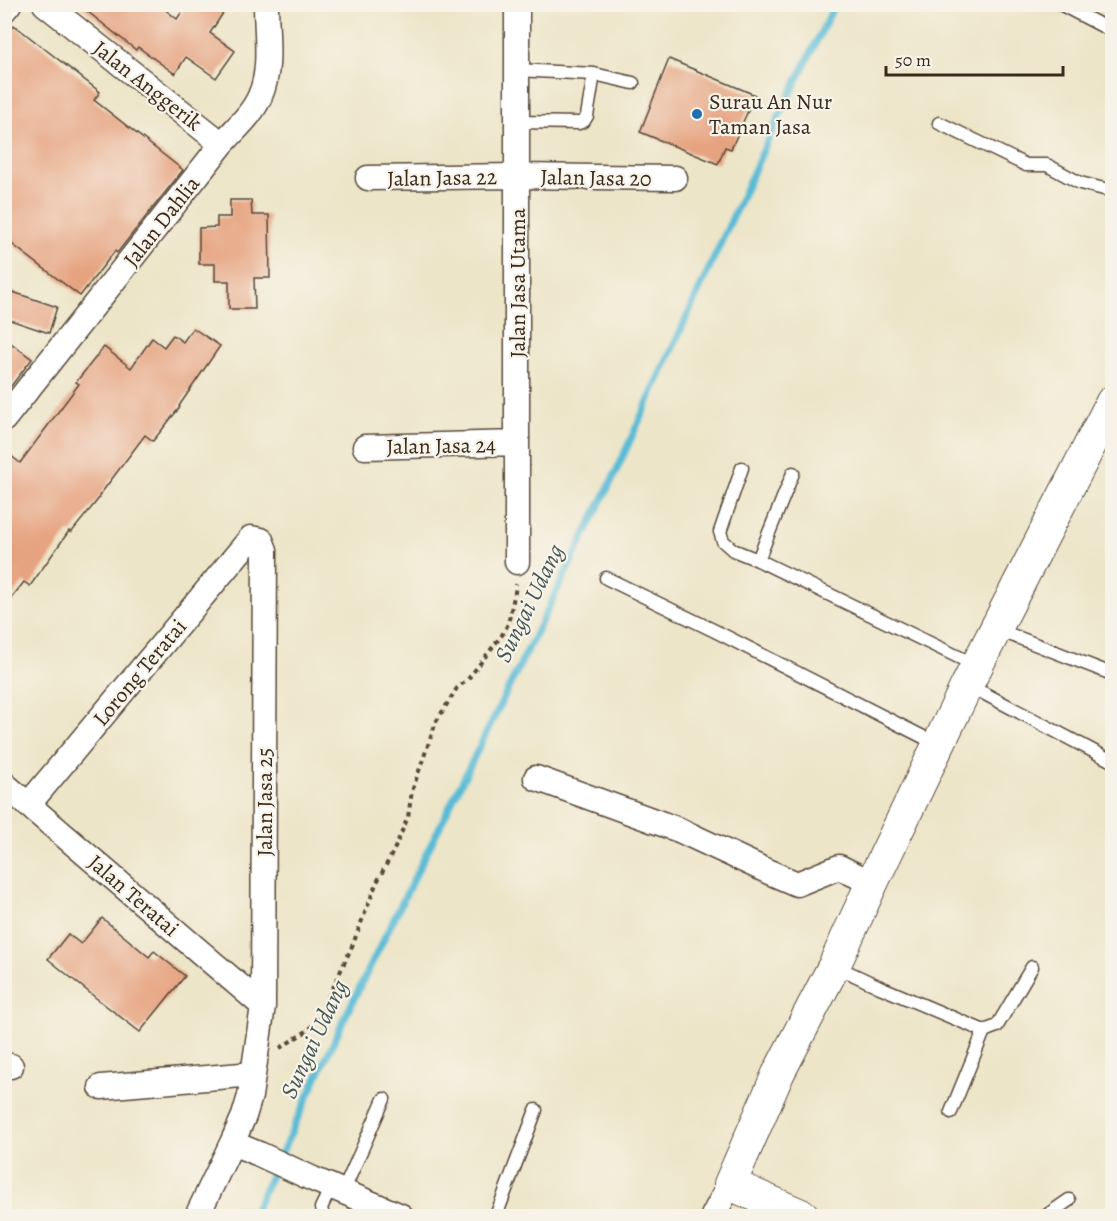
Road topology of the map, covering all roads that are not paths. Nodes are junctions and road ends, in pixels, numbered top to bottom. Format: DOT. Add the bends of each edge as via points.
graph roads {
  1 [pos="9,4"];
  2 [pos="45,4"];
  3 [pos="266,4"];
  4 [pos="517,4"];
  5 [pos="1060,4"];
  6 [pos="4,10"];
  7 [pos="1113,31"];
  8 [pos="517,70"];
  9 [pos="594,74"];
  10 [pos="633,83"];
  11 [pos="517,122"];
  12 [pos="939,123"];
  13 [pos="222,144"];
  14 [pos="517,176"];
  15 [pos="368,178"];
  16 [pos="675,178"];
  17 [pos="1113,191"];
  18 [pos="1111,410"];
  19 [pos="4,419"];
  20 [pos="517,443"];
  21 [pos="365,447"];
  22 [pos="742,468"];
  23 [pos="793,473"];
  24 [pos="250,538"];
  25 [pos="758,560"];
  26 [pos="517,562"];
  27 [pos="606,578"];
  28 [pos="996,629"];
  29 [pos="1113,674"];
  30 [pos="971,675"];
  31 [pos="938,744"];
  32 [pos="1113,761"];
  33 [pos="536,778"];
  34 [pos="4,784"];
  35 [pos="28,805"];
  36 [pos="872,883"];
  37 [pos="834,966"];
  38 [pos="1032,967"];
  39 [pos="263,1006"];
  40 [pos="984,1031"];
  41 [pos="253,1074"];
  42 [pos="101,1087"];
  43 [pos="384,1099"];
  44 [pos="536,1110"];
  45 [pos="951,1112"];
  46 [pos="232,1143"];
  47 [pos="730,1184"];
  48 [pos="329,1186"];
  49 [pos="1068,1200"];
  50 [pos="196,1216"];
  51 [pos="323,1216"];
  52 [pos="401,1216"];
  53 [pos="496,1216"];
  54 [pos="713,1216"];
  55 [pos="803,1216"];
  56 [pos="1046,1216"];
  1 -- 6 [label="street"];
  2 -- 13 [label="street, Jalan Anggerik"];
  3 -- 13 [label="street, Jalan Dahlia" via="267,75 248,116"];
  4 -- 8 [label="street, Jalan Jasa Utama"];
  5 -- 7 [label="lane"];
  8 -- 9 [label="lane"];
  8 -- 11 [label="street, Jalan Jasa Utama"];
  9 -- 10 [label="lane"];
  9 -- 11 [label="lane" via="584,121"];
  11 -- 14 [label="street, Jalan Jasa Utama"];
  12 -- 17 [label="lane" via="1026,165 1047,165 1080,183"];
  13 -- 19 [label="street, Jalan Dahlia"];
  14 -- 15 [label="street, Jalan Jasa 22"];
  14 -- 16 [label="street, Jalan Jasa 20"];
  14 -- 20 [label="street, Jalan Jasa Utama"];
  18 -- 28 [label="street"];
  20 -- 21 [label="street, Jalan Jasa 24"];
  20 -- 26 [label="street, Jalan Jasa Utama"];
  22 -- 25 [label="lane" via="720,532 733,550"];
  23 -- 25 [label="lane"];
  24 -- 35 [label="street, Lorong Teratai"];
  24 -- 39 [label="street, Jalan Jasa 25" via="261,540 265,550"];
  25 -- 30 [label="lane"];
  27 -- 31 [label="lane"];
  28 -- 29 [label="lane"];
  28 -- 30 [label="street"];
  30 -- 31 [label="street"];
  30 -- 32 [label="lane"];
  31 -- 36 [label="street"];
  33 -- 36 [label="street" via="679,830 797,884 838,867"];
  34 -- 35 [label="street, Jalan Teratai"];
  35 -- 39 [label="street, Jalan Teratai"];
  36 -- 37 [label="street"];
  37 -- 40 [label="lane"];
  37 -- 47 [label="street" via="778,1074"];
  38 -- 40 [label="lane" via="997,1026"];
  39 -- 41 [label="street, Jalan Jasa 25"];
  40 -- 45 [label="lane"];
  41 -- 42 [label="street"];
  41 -- 46 [label="street, Jalan Jasa 25" via="244,1116"];
  43 -- 48 [label="lane"];
  44 -- 53 [label="lane"];
  46 -- 48 [label="street"];
  46 -- 50 [label="street, Jalan Jasa 25"];
  47 -- 54 [label="street"];
  47 -- 55 [label="street"];
  48 -- 51 [label="lane" via="321,1208"];
  48 -- 52 [label="street"];
  49 -- 56 [label="lane"];
}
